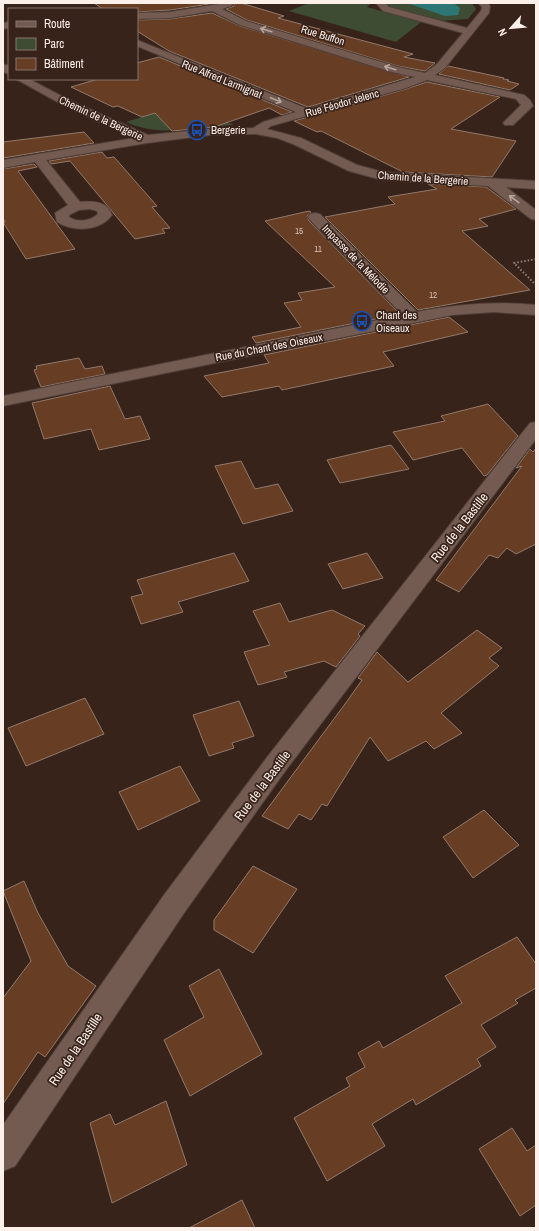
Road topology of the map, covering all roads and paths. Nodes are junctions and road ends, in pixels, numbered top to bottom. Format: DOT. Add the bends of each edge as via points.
graph roads {
  1 [pos="234,3"];
  2 [pos="380,3"];
  3 [pos="482,3"];
  4 [pos="214,8"];
  5 [pos="138,16"];
  6 [pos="469,32"];
  7 [pos="138,43"];
  8 [pos="428,76"];
  9 [pos="23,80"];
  10 [pos="308,113"];
  11 [pos="508,123"];
  12 [pos="256,130"];
  13 [pos="147,139"];
  14 [pos="38,158"];
  15 [pos="3,164"];
  16 [pos="492,183"];
  17 [pos="536,185"];
  18 [pos="76,206"];
  19 [pos="536,216"];
  20 [pos="316,217"];
  21 [pos="536,259"];
  22 [pos="536,285"];
  23 [pos="536,310"];
  24 [pos="414,318"];
  25 [pos="3,401"];
  26 [pos="536,427"];
  27 [pos="3,1154"];
  1 -- 4 [label="street"];
  2 -- 6 [label="street" via="386,9"];
  3 -- 6 [label="street, Rue Féodor Jelenc" via="486,6 486,11"];
  4 -- 5 [label="street" via="170,15"];
  8 -- 4 [label="street, Rue Buffon, one-way" via="396,70 243,23"];
  6 -- 8 [label="street, Rue Féodor Jelenc" via="441,66"];
  7 -- 10 [label="street, Rue Alfred Larmignat, one-way"];
  8 -- 10 [label="street, Rue Féodor Jelenc"];
  8 -- 11 [label="street" via="520,97 527,106"];
  9 -- 13 [label="street, Chemin de la Bergerie"];
  10 -- 12 [label="street, Rue Féodor Jelenc" via="267,124"];
  12 -- 13 [label="street, Chemin de la Bergerie"];
  12 -- 16 [label="street, Chemin de la Bergerie" via="297,141 366,173 400,178"];
  13 -- 14 [label="street"];
  14 -- 15 [label="street"];
  14 -- 18 [label="street"];
  16 -- 17 [label="street, Chemin de la Bergerie"];
  19 -- 16 [label="street, one-way"];
  20 -- 24 [label="street, Impasse de la Mélodie"];
  21 -- 22 [label="path" via="514,263"];
  23 -- 24 [label="street, Rue du Chant des Oiseaux" via="483,307"];
  24 -- 25 [label="street, Rue du Chant des Oiseaux"];
  26 -- 27 [label="street, Rue de la Bastille" via="277,763 192,878"];
}
